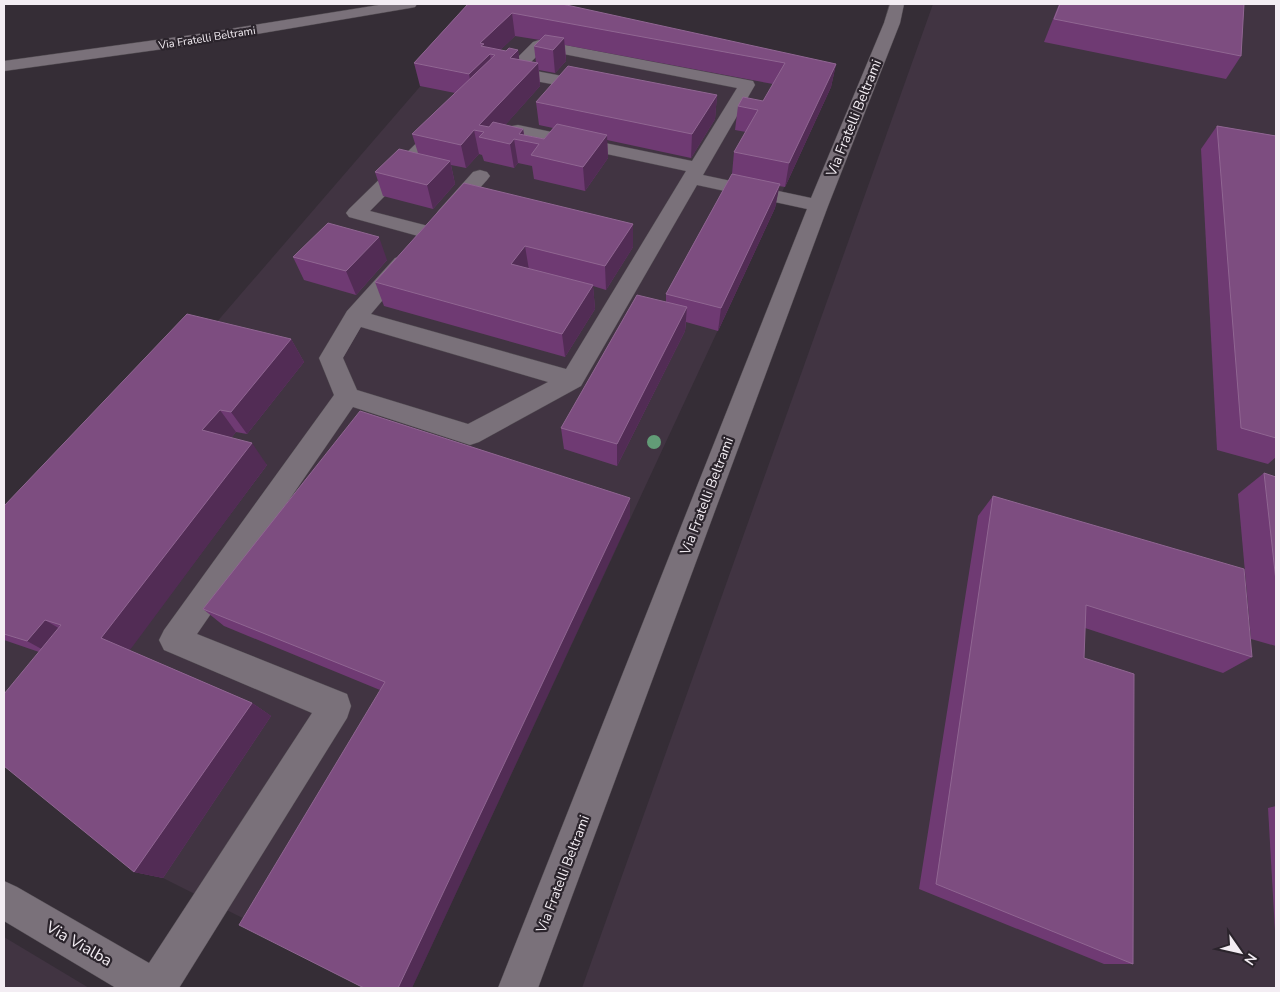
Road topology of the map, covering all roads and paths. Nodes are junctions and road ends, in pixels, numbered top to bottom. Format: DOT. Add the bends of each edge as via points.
graph roads {
  1 [pos="410,4"];
  2 [pos="897,4"];
  3 [pos="585,54"];
  4 [pos="4,66"];
  5 [pos="562,81"];
  6 [pos="608,90"];
  7 [pos="549,95"];
  8 [pos="458,112"];
  9 [pos="531,116"];
  10 [pos="695,173"];
  11 [pos="480,176"];
  12 [pos="818,206"];
  13 [pos="429,233"];
  14 [pos="355,317"];
  15 [pos="572,380"];
  16 [pos="347,396"];
  17 [pos="4,900"];
  18 [pos="155,988"];
  19 [pos="518,988"];
  1 -- 4 [label="street, Via Fratelli Beltrami"];
  2 -- 12 [label="street, Via Fratelli Beltrami"];
  3 -- 5 [label="street"];
  3 -- 5 [label="street" via="539,45 529,69"];
  3 -- 10 [label="street" via="748,85 721,112"];
  5 -- 6 [label="street"];
  5 -- 7 [label="street"];
  8 -- 13 [label="street" via="356,213"];
  9 -- 10 [label="street" via="514,134"];
  10 -- 12 [label="street"];
  10 -- 15 [label="street"];
  11 -- 13 [label="street"];
  12 -- 19 [label="street, Via Fratelli Beltrami"];
  13 -- 14 [label="street"];
  14 -- 15 [label="street"];
  14 -- 16 [label="street" via="331,358"];
  15 -- 16 [label="street" via="470,435"];
  16 -- 18 [label="street" via="176,640 335,706"];
  17 -- 18 [label="street, Via Vialba"];
}
